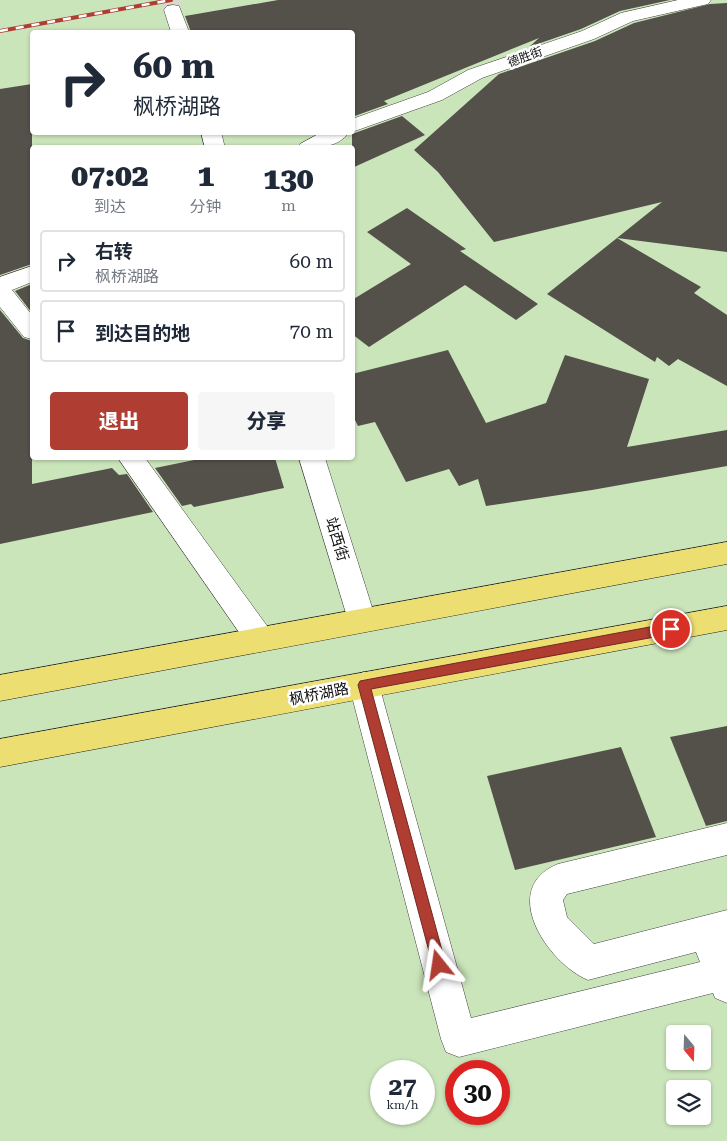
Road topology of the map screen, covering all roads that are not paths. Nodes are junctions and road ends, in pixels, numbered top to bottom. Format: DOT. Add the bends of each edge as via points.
graph roads {
  1 [pos="702,0"];
  2 [pos="173,10"];
  3 [pos="179,30"];
  4 [pos="355,125"];
  5 [pos="333,135"];
  6 [pos="313,145"];
  7 [pos="30,275"];
  8 [pos="0,286"];
  9 [pos="0,291"];
  10 [pos="30,328"];
  11 [pos="132,460"];
  12 [pos="313,460"];
  13 [pos="727,553"];
  14 [pos="727,618"];
  15 [pos="362,620"];
  16 [pos="260,639"];
  17 [pos="364,685"];
  18 [pos="0,688"];
  19 [pos="0,753"];
  20 [pos="727,840"];
  21 [pos="716,929"];
  22 [pos="725,980"];
  1 -- 4 [label="street, 德胜街" via="627,17 588,35 475,74 434,96"];
  2 -- 3 [label="street"];
  5 -- 6 [label="street"];
  7 -- 8 [label="street"];
  9 -- 10 [label="street"];
  11 -- 16 [label="street"];
  12 -- 15 [label="street, 站西街"];
  13 -- 15 [label="main road"];
  14 -- 17 [label="main road, 枫桥湖路"];
  15 -- 16 [label="main road"];
  16 -- 18 [label="main road"];
  17 -- 19 [label="main road, 枫桥湖路"];
  17 -- 22 [label="street" via="459,1039"];
  20 -- 21 [label="street" via="558,880 545,895 552,926 588,963"];
  21 -- 22 [label="street"];
}
